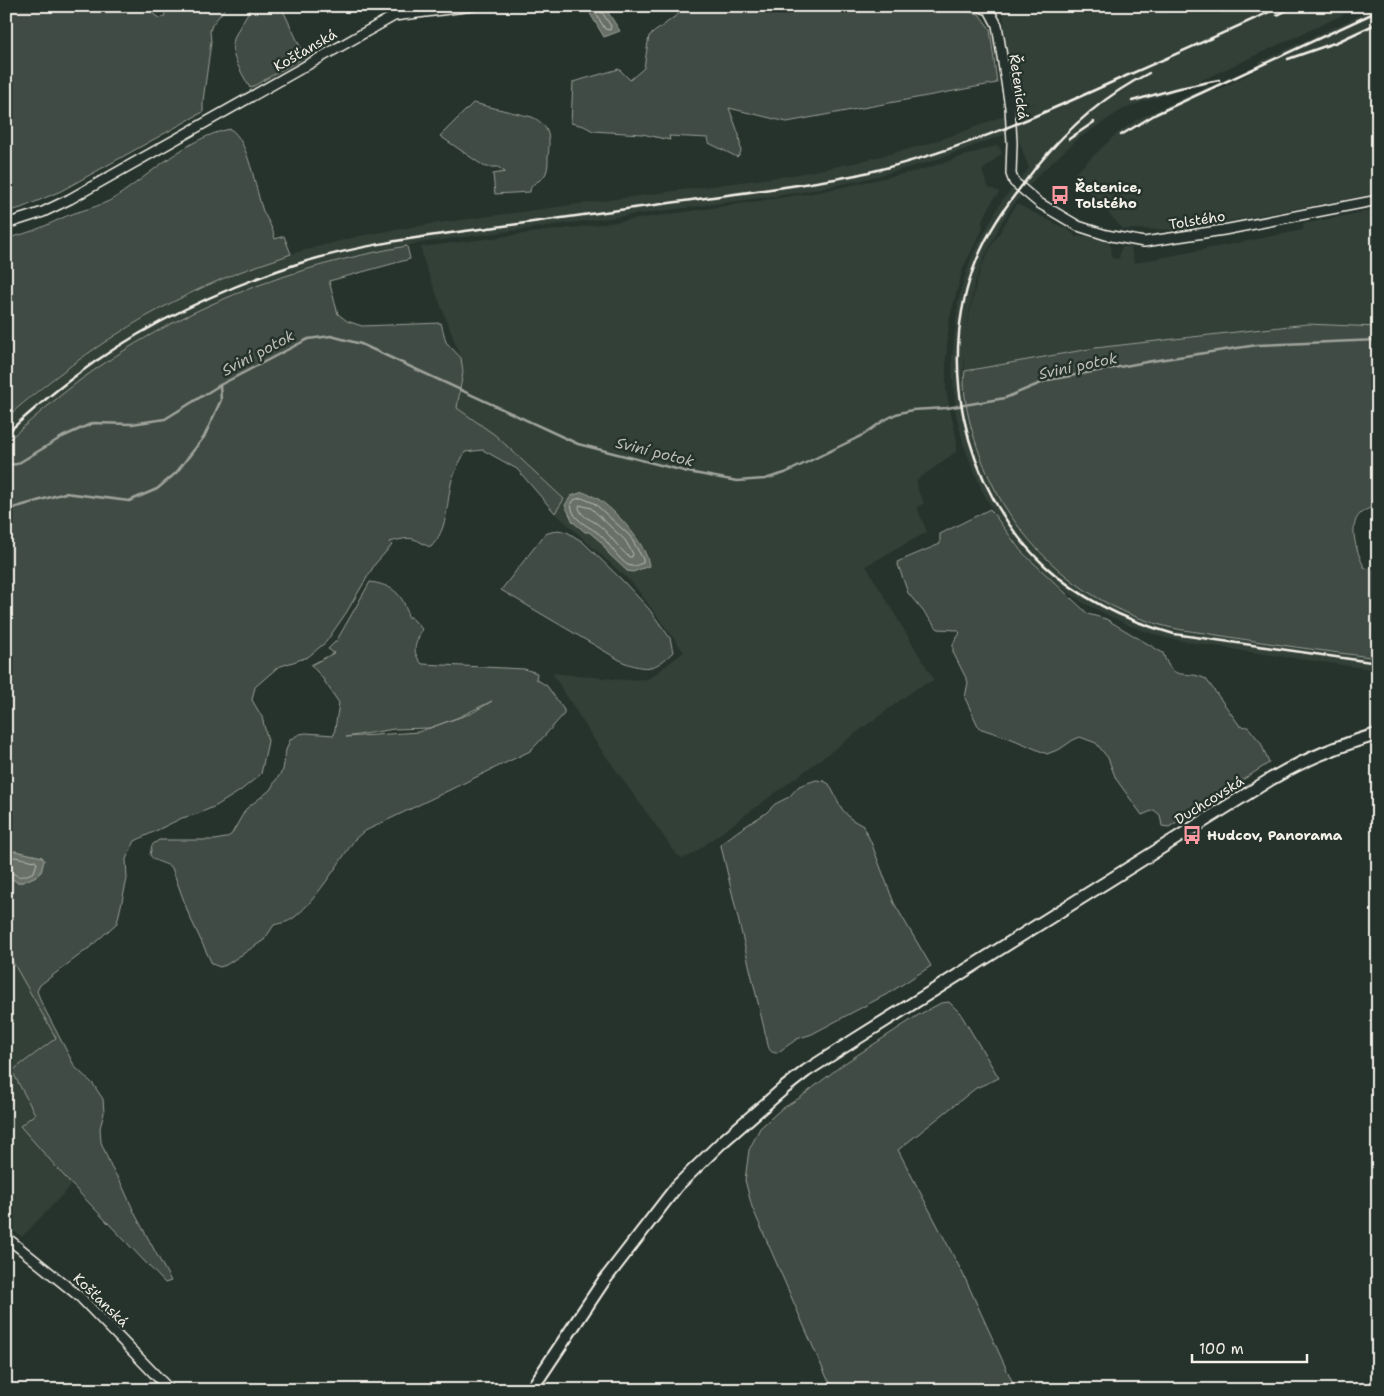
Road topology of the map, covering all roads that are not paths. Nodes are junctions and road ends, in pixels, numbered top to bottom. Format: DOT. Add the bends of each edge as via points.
graph roads {
  1 [pos="473,6"];
  2 [pos="978,6"];
  3 [pos="1014,182"];
  4 [pos="1378,200"];
  5 [pos="6,224"];
  6 [pos="1378,734"];
  7 [pos="6,1237"];
  8 [pos="170,1390"];
  9 [pos="532,1390"];
  1 -- 5 [label="street, Košťanská" via="394,16 70,199"];
  2 -- 3 [label="street, Řetenická" via="989,10 997,25 1010,107 1011,174"];
  3 -- 4 [label="street, Tolstého" via="1028,196 1078,226 1144,242"];
  6 -- 9 [label="main road, Duchcovská" via="1333,748 1291,768 806,1071 721,1143 677,1186 595,1294"];
  7 -- 8 [label="street, Košťanská" via="80,1297"];
}
